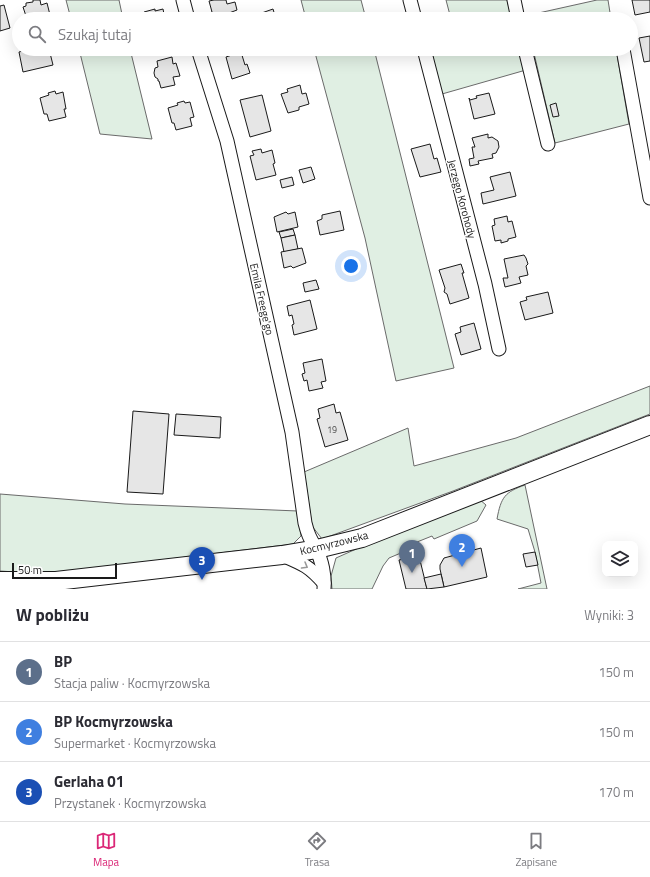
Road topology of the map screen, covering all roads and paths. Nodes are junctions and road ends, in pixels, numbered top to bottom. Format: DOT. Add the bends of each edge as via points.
graph roads {
  1 [pos="182,0"];
  2 [pos="410,0"];
  3 [pos="514,0"];
  4 [pos="186,12"];
  5 [pos="413,12"];
  6 [pos="517,12"];
  7 [pos="200,56"];
  8 [pos="426,56"];
  9 [pos="527,56"];
  10 [pos="624,56"];
  11 [pos="548,144"];
  12 [pos="650,198"];
  13 [pos="499,349"];
  14 [pos="650,425"];
  15 [pos="317,549"];
  16 [pos="282,555"];
  17 [pos="0,581"];
  18 [pos="324,586"];
  1 -- 4 [label="street"];
  2 -- 5 [label="street"];
  3 -- 6 [label="street"];
  7 -- 15 [label="street, Emila Freege'go" via="227,141 292,432 305,522 308,535"];
  8 -- 13 [label="street, Jerzego Korohody" via="485,284"];
  9 -- 11 [label="street"];
  10 -- 12 [label="street"];
  14 -- 15 [label="main road, Kocmyrzowska" via="362,538"];
  15 -- 16 [label="main road, Kocmyrzowska"];
  15 -- 18 [label="street, Emila Freege'go"];
  16 -- 17 [label="main road, Kocmyrzowska" via="56,581"];
  16 -- 18 [label="street, one-way" via="306,565"];
}
